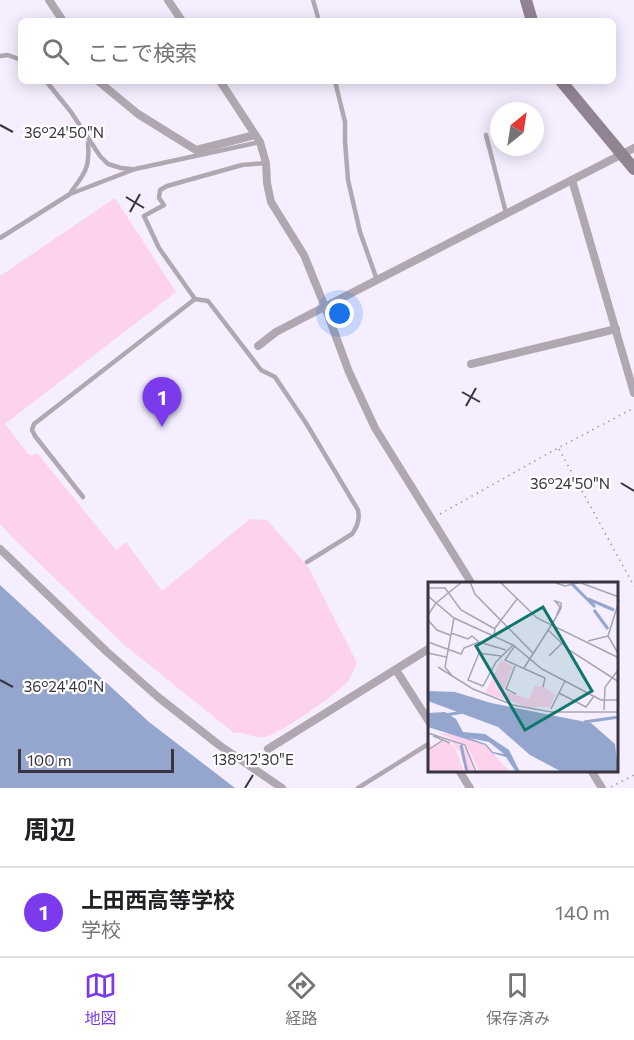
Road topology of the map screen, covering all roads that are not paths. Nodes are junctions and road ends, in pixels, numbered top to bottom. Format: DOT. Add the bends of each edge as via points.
graph roads {
  1 [pos="49,0"];
  2 [pos="168,0"];
  3 [pos="313,0"];
  4 [pos="526,0"];
  5 [pos="61,18"];
  6 [pos="180,18"];
  7 [pos="318,18"];
  8 [pos="531,18"];
  9 [pos="0,56"];
  10 [pos="18,59"];
  11 [pos="48,84"];
  12 [pos="102,84"];
  13 [pos="222,84"];
  14 [pos="336,84"];
  15 [pos="564,84"];
  16 [pos="486,135"];
  17 [pos="258,139"];
  18 [pos="88,140"];
  19 [pos="634,148"];
  20 [pos="622,154"];
  21 [pos="266,162"];
  22 [pos="135,169"];
  23 [pos="634,169"];
  24 [pos="572,180"];
  25 [pos="70,194"];
  26 [pos="506,213"];
  27 [pos="0,238"];
  28 [pos="377,281"];
  29 [pos="195,299"];
  30 [pos="325,307"];
  31 [pos="616,329"];
  32 [pos="258,345"];
  33 [pos="247,353"];
  34 [pos="471,364"];
  35 [pos="634,393"];
  36 [pos="83,497"];
  37 [pos="0,549"];
  38 [pos="307,562"];
  39 [pos="471,582"];
  40 [pos="428,649"];
  41 [pos="396,670"];
  42 [pos="428,720"];
  43 [pos="428,744"];
  44 [pos="268,749"];
  45 [pos="461,773"];
  46 [pos="593,773"];
  47 [pos="282,788"];
  48 [pos="358,788"];
  49 [pos="470,788"];
  50 [pos="602,788"];
  1 -- 5 [label="street"];
  2 -- 6 [label="street"];
  3 -- 7 [label="lane"];
  4 -- 8 [label="street"];
  9 -- 10 [label="lane"];
  11 -- 18 [label="lane"];
  12 -- 17 [label="street" via="138,114 196,150"];
  13 -- 17 [label="street"];
  14 -- 28 [label="lane" via="345,122 348,180"];
  15 -- 20 [label="street"];
  16 -- 26 [label="lane"];
  17 -- 21 [label="street"];
  17 -- 22 [label="lane"];
  18 -- 22 [label="lane" via="108,164"];
  18 -- 25 [label="lane" via="88,164"];
  19 -- 20 [label="street"];
  20 -- 23 [label="street"];
  20 -- 24 [label="street"];
  21 -- 29 [label="lane" via="167,186 160,190 159,198 164,205 144,216 159,248"];
  21 -- 30 [label="street" via="271,202 304,255"];
  22 -- 25 [label="lane"];
  24 -- 26 [label="street"];
  24 -- 31 [label="street"];
  25 -- 27 [label="lane"];
  26 -- 28 [label="street"];
  28 -- 30 [label="street"];
  29 -- 33 [label="lane" via="208,301"];
  29 -- 36 [label="lane" via="34,424 35,436"];
  30 -- 32 [label="street"];
  30 -- 39 [label="street" via="375,428"];
  31 -- 34 [label="street"];
  31 -- 35 [label="street"];
  32 -- 33 [label="lane"];
  33 -- 38 [label="lane" via="261,370 275,377 358,510 360,518 352,534"];
  37 -- 47 [label="street" via="158,697 219,746"];
  40 -- 41 [label="street"];
  41 -- 42 [label="street"];
  41 -- 44 [label="street"];
  43 -- 48 [label="lane"];
  45 -- 49 [label="street"];
  46 -- 50 [label="street"];
}
